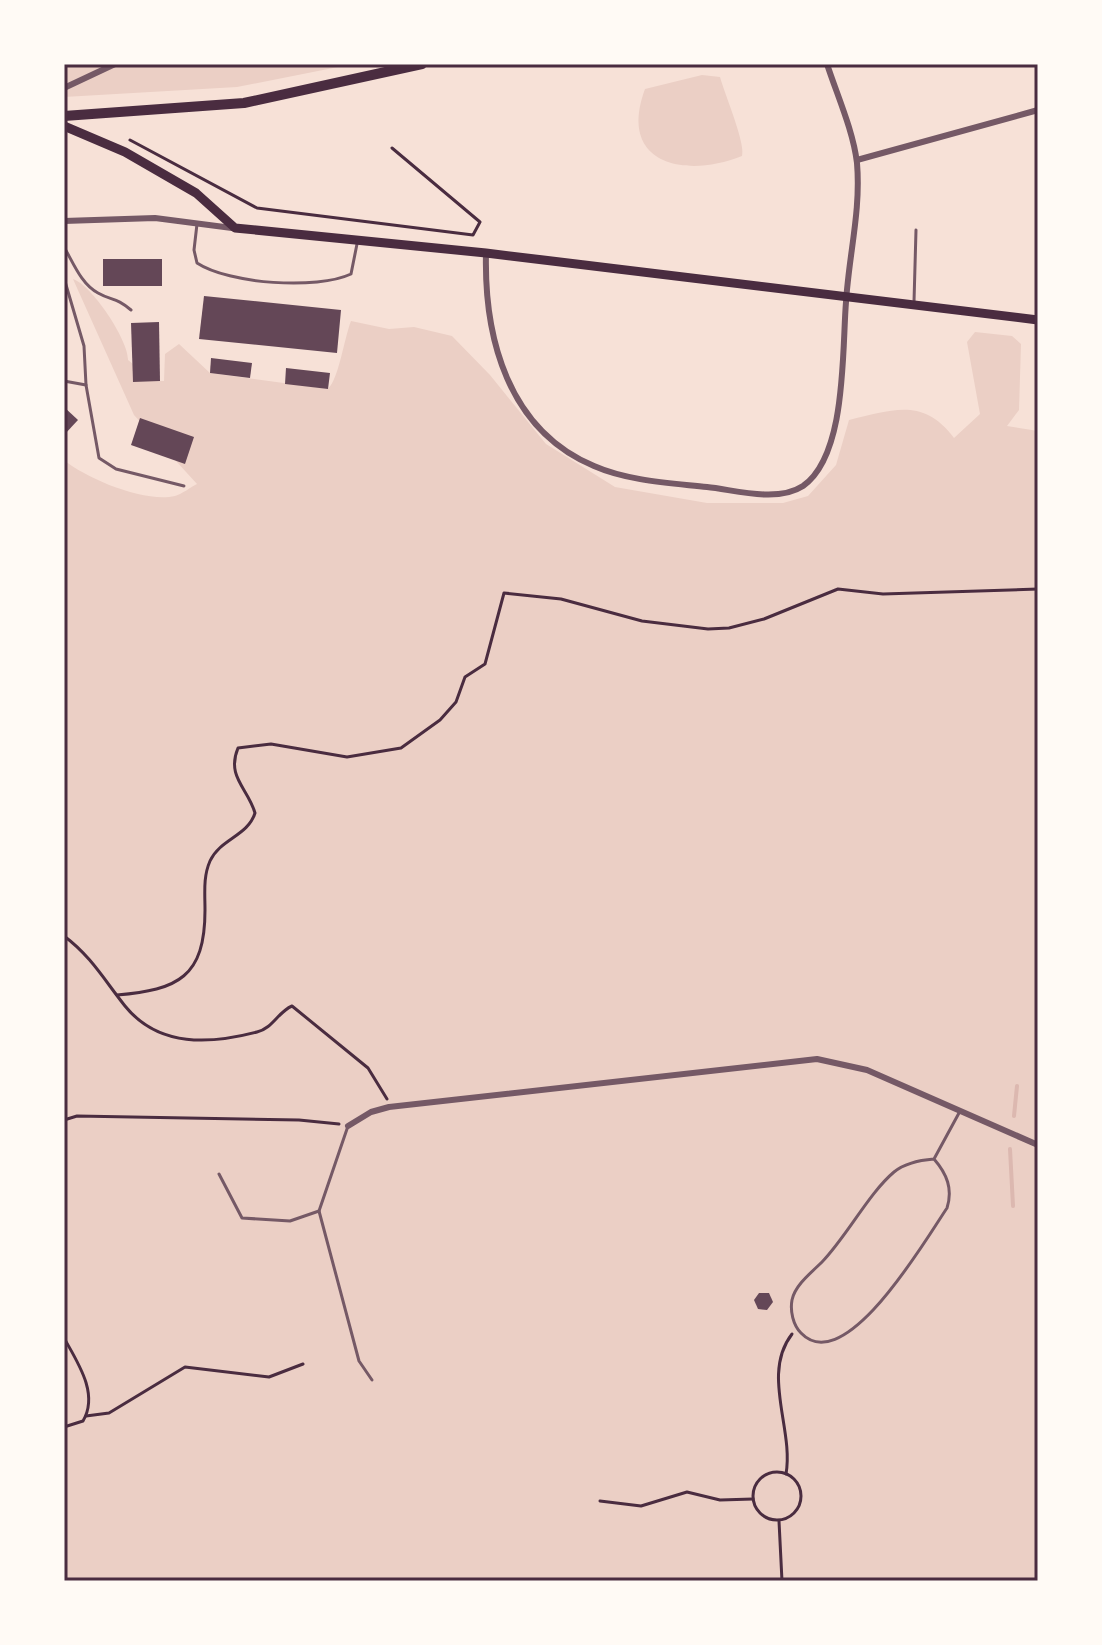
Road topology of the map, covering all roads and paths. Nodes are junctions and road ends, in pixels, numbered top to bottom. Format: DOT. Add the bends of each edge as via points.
graph roads {
  1 [pos="115,64"];
  2 [pos="422,64"];
  3 [pos="827,64"];
  4 [pos="64,88"];
  5 [pos="1038,110"];
  6 [pos="64,116"];
  7 [pos="64,126"];
  8 [pos="392,148"];
  9 [pos="120,150"];
  10 [pos="857,160"];
  11 [pos="64,221"];
  12 [pos="197,221"];
  13 [pos="235,228"];
  14 [pos="916,230"];
  15 [pos="358,241"];
  16 [pos="64,247"];
  17 [pos="486,253"];
  18 [pos="64,278"];
  19 [pos="846,299"];
  20 [pos="914,305"];
  21 [pos="131,310"];
  22 [pos="1038,320"];
  23 [pos="64,381"];
  24 [pos="86,385"];
  25 [pos="184,486"];
  26 [pos="1038,589"];
  27 [pos="65,939"];
  28 [pos="117,995"];
  29 [pos="389,1107"];
  30 [pos="961,1110"];
  31 [pos="64,1120"];
  32 [pos="348,1126"];
  33 [pos="1038,1145"];
  34 [pos="934,1159"];
  35 [pos="219,1174"];
  36 [pos="319,1211"];
  37 [pos="796,1329"];
  38 [pos="64,1338"];
  39 [pos="303,1364"];
  40 [pos="372,1380"];
  41 [pos="86,1416"];
  42 [pos="64,1427"];
  43 [pos="786,1474"];
  44 [pos="753,1499"];
  45 [pos="600,1501"];
  46 [pos="779,1520"];
  47 [pos="782,1581"];
  1 -- 4 [label="street"];
  2 -- 6 [label="main road" via="244,103"];
  3 -- 10 [label="street"];
  5 -- 10 [label="street"];
  7 -- 9 [label="main road"];
  8 -- 9 [label="path" via="480,222 473,235 257,208 131,140"];
  9 -- 13 [label="main road" via="196,193"];
  10 -- 19 [label="street" via="858,212"];
  11 -- 12 [label="street"];
  12 -- 13 [label="street"];
  12 -- 15 [label="lane" via="197,263 207,270 265,281 341,279 351,274"];
  13 -- 15 [label="main road"];
  14 -- 20 [label="lane"];
  15 -- 17 [label="main road"];
  16 -- 21 [label="lane" via="82,279"];
  17 -- 19 [label="main road"];
  17 -- 19 [label="street" via="489,325 507,380 532,420 595,466 683,484 778,494 812,478 832,433"];
  18 -- 24 [label="lane" via="84,346"];
  19 -- 20 [label="main road"];
  20 -- 22 [label="main road"];
  23 -- 24 [label="lane"];
  24 -- 25 [label="lane" via="99,458"];
  26 -- 28 [label="path" via="910,594 838,589 764,619 708,629 504,593 485,664 461,681 456,702 440,720 401,748 347,757 271,744 238,748 235,778 255,813 252,823 214,852 207,868 203,939 195,959 171,987"];
  27 -- 28 [label="path" via="98,967"];
  28 -- 29 [label="path" via="150,1028 188,1041 258,1032 292,1006 368,1068"];
  29 -- 30 [label="street" via="817,1059 867,1070"];
  29 -- 32 [label="street"];
  30 -- 33 [label="street"];
  30 -- 34 [label="lane"];
  31 -- 32 [label="path" via="224,1117"];
  32 -- 36 [label="lane"];
  34 -- 37 [label="lane" via="894,1172 800,1285 791,1302"];
  34 -- 37 [label="lane" via="951,1195 947,1208 878,1304 837,1341 814,1343"];
  35 -- 36 [label="lane" via="242,1218 290,1221"];
  36 -- 40 [label="lane" via="359,1361"];
  37 -- 43 [label="path" via="787,1340 779,1378 788,1435"];
  38 -- 41 [label="path" via="90,1392"];
  39 -- 41 [label="path" via="269,1377 185,1367 109,1413"];
  41 -- 42 [label="path" via="73,1427"];
  43 -- 44 [label="path" via="772,1472 760,1479"];
  43 -- 46 [label="path" via="797,1483 800,1503 792,1515"];
  44 -- 45 [label="path" via="720,1500 687,1492 641,1506"];
  44 -- 46 [label="path" via="765,1517"];
  46 -- 47 [label="path"];
}
